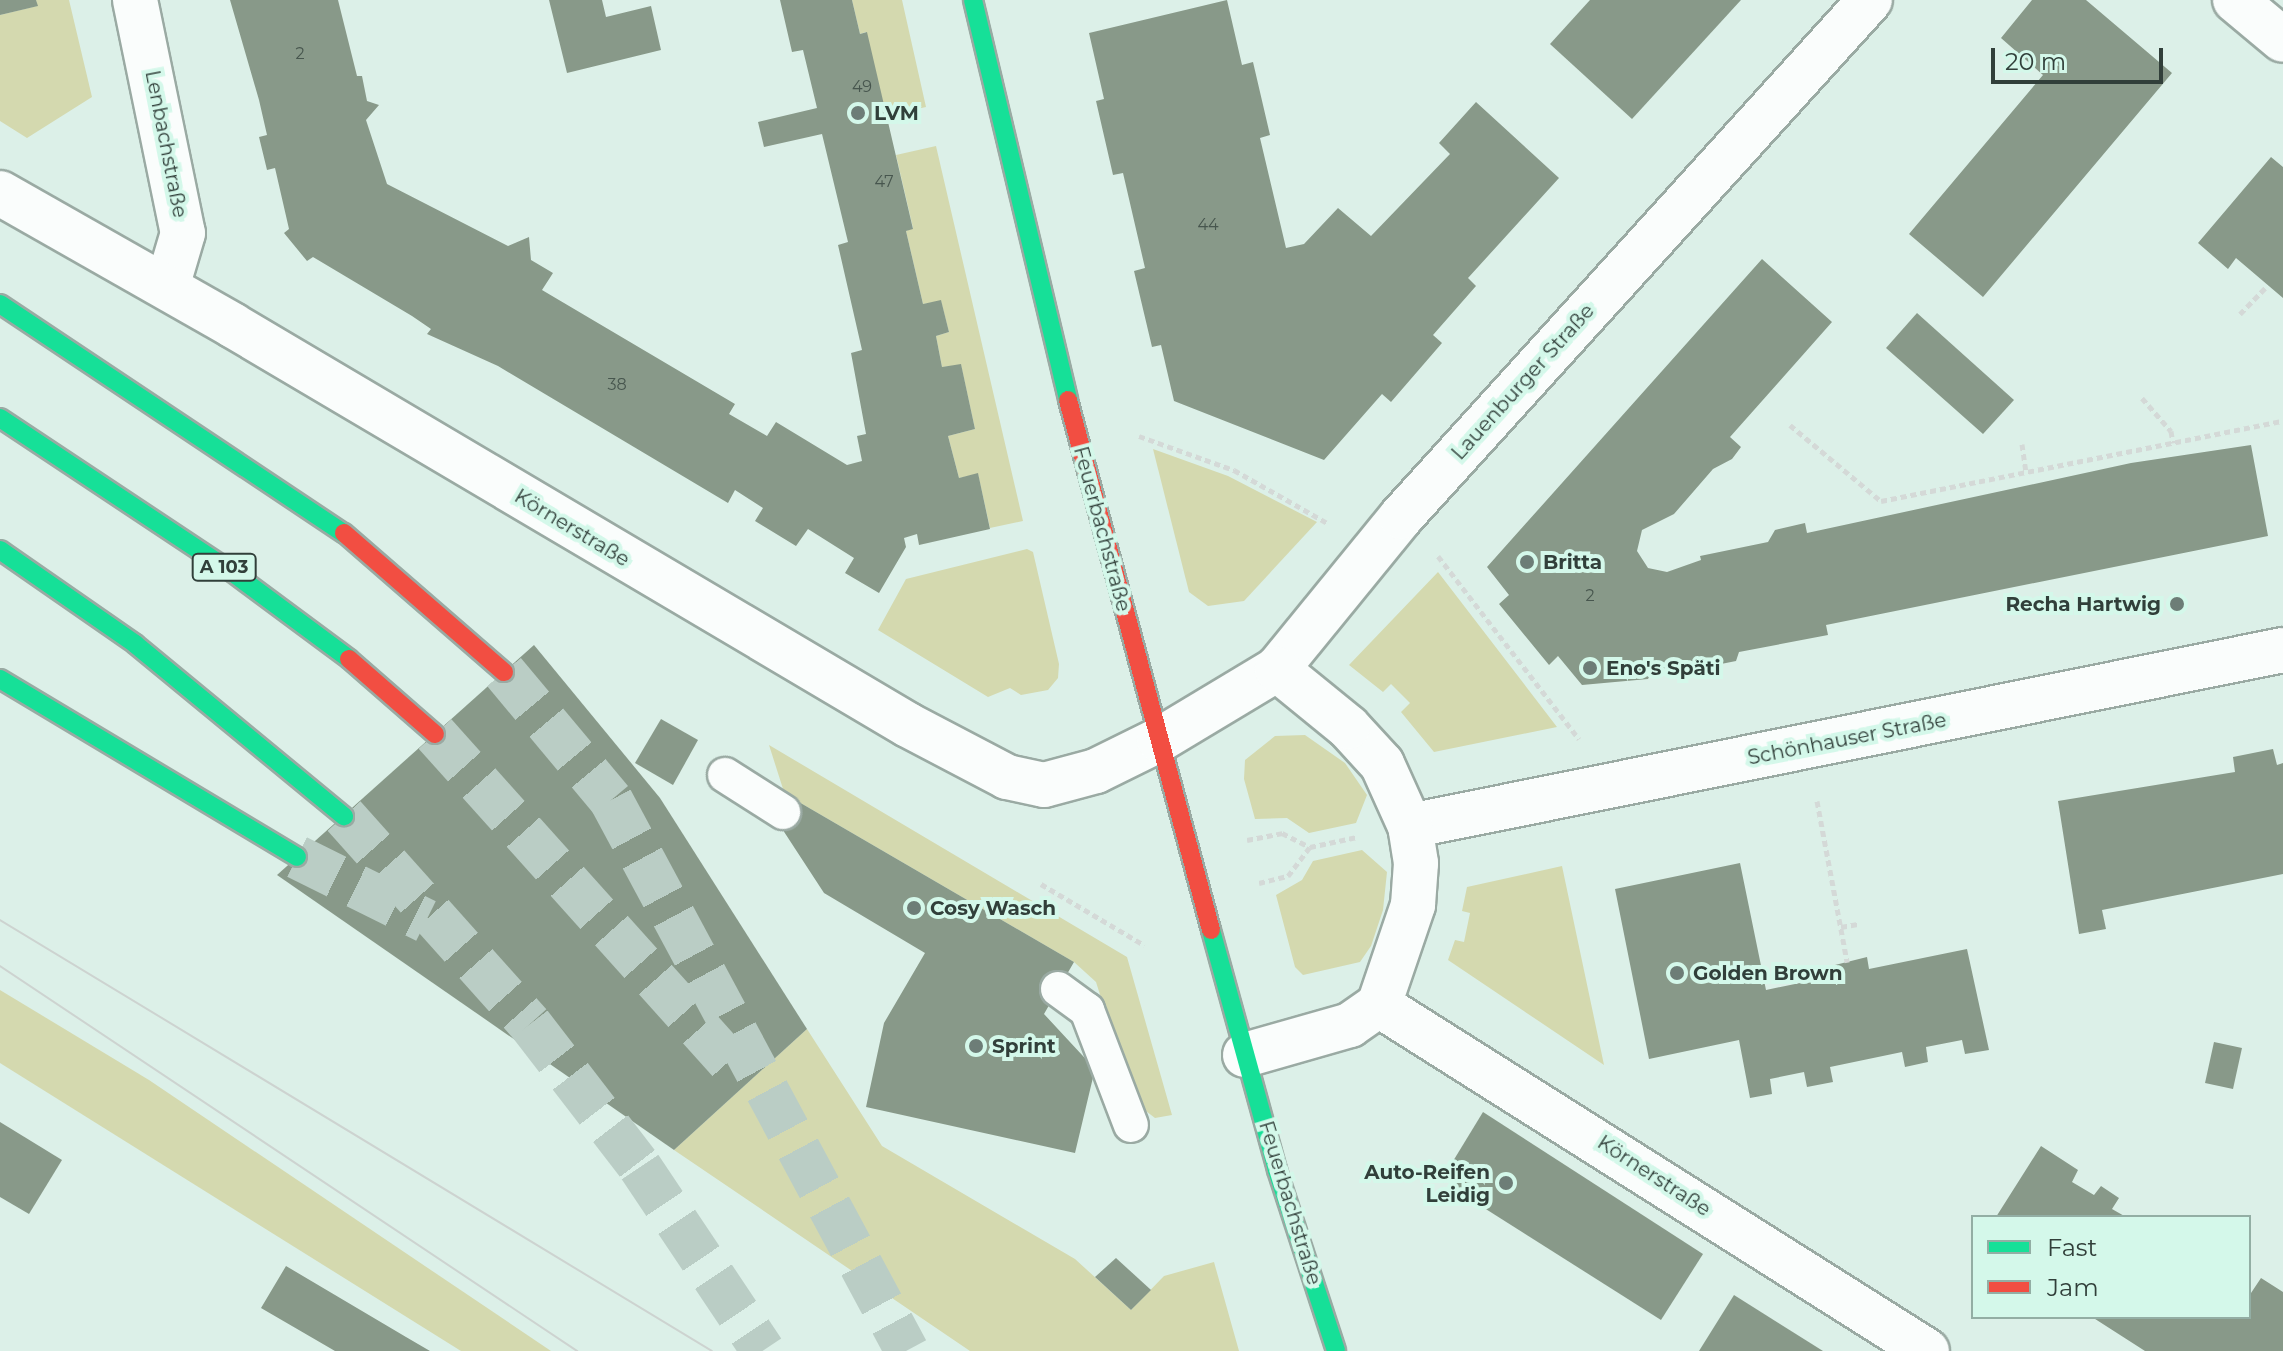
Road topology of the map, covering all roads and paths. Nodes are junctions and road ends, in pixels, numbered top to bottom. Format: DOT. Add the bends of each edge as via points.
graph roads {
  1 [pos="135,0"];
  2 [pos="973,0"];
  3 [pos="1870,0"];
  4 [pos="2235,0"];
  5 [pos="2283,40"];
  6 [pos="0,193"];
  7 [pos="2268,285"];
  8 [pos="167,287"];
  9 [pos="0,304"];
  10 [pos="2240,314"];
  11 [pos="2142,398"];
  12 [pos="0,418"];
  13 [pos="2283,421"];
  14 [pos="1790,425"];
  15 [pos="1139,436"];
  16 [pos="2173,443"];
  17 [pos="2022,444"];
  18 [pos="2026,472"];
  19 [pos="1330,524"];
  20 [pos="0,550"];
  21 [pos="1438,556"];
  22 [pos="2283,650"];
  23 [pos="1277,669"];
  24 [pos="504,672"];
  25 [pos="0,679"];
  26 [pos="435,734"];
  27 [pos="1159,740"];
  28 [pos="1581,753"];
  29 [pos="725,775"];
  30 [pos="1817,801"];
  31 [pos="783,812"];
  32 [pos="344,816"];
  33 [pos="1390,830"];
  34 [pos="1247,840"];
  35 [pos="1310,847"];
  36 [pos="297,857"];
  37 [pos="1259,883"];
  38 [pos="1041,884"];
  39 [pos="1858,924"];
  40 [pos="1841,927"];
  41 [pos="1144,945"];
  42 [pos="1847,962"];
  43 [pos="1058,989"];
  44 [pos="1379,1005"];
  45 [pos="1245,1055"];
  46 [pos="1131,1125"];
  47 [pos="1336,1351"];
  48 [pos="1927,1351"];
  1 -- 8 [label="street, Lenbachstraße" via="183,233"];
  2 -- 27 [label="main road, Feuerbachstraße" via="1056,354"];
  3 -- 23 [label="street, Lauenburger Straße" via="1401,517"];
  4 -- 5 [label="street"];
  6 -- 8 [label="street, Körnerstraße"];
  7 -- 10 [label="path"];
  8 -- 27 [label="street, Körnerstraße" via="790,658 1007,777 1044,785 1096,771"];
  9 -- 24 [label="main road" via="321,513"];
  11 -- 16 [label="path" via="2171,431"];
  12 -- 26 [label="main road, A 103" via="232,572 337,649"];
  13 -- 16 [label="path"];
  14 -- 18 [label="path" via="1881,501"];
  15 -- 19 [label="path" via="1234,470"];
  16 -- 18 [label="path"];
  17 -- 18 [label="path"];
  20 -- 32 [label="main road" via="159,663"];
  21 -- 28 [label="path" via="1578,738"];
  22 -- 33 [label="street, Schönhauser Straße"];
  23 -- 27 [label="street, Lauenburger Straße"];
  23 -- 33 [label="street" via="1366,744 1397,790"];
  25 -- 36 [label="main road"];
  27 -- 45 [label="main road, Feuerbachstraße"];
  29 -- 31 [label="lane"];
  30 -- 40 [label="path"];
  33 -- 35 [label="path"];
  33 -- 44 [label="street" via="1416,863 1413,905"];
  34 -- 35 [label="path" via="1282,833"];
  35 -- 37 [label="path" via="1288,876"];
  38 -- 41 [label="path"];
  39 -- 40 [label="path"];
  40 -- 42 [label="path"];
  43 -- 46 [label="lane" via="1087,1010"];
  44 -- 45 [label="street" via="1350,1025"];
  44 -- 48 [label="street, Körnerstraße"];
  45 -- 47 [label="main road, Feuerbachstraße"];
}
